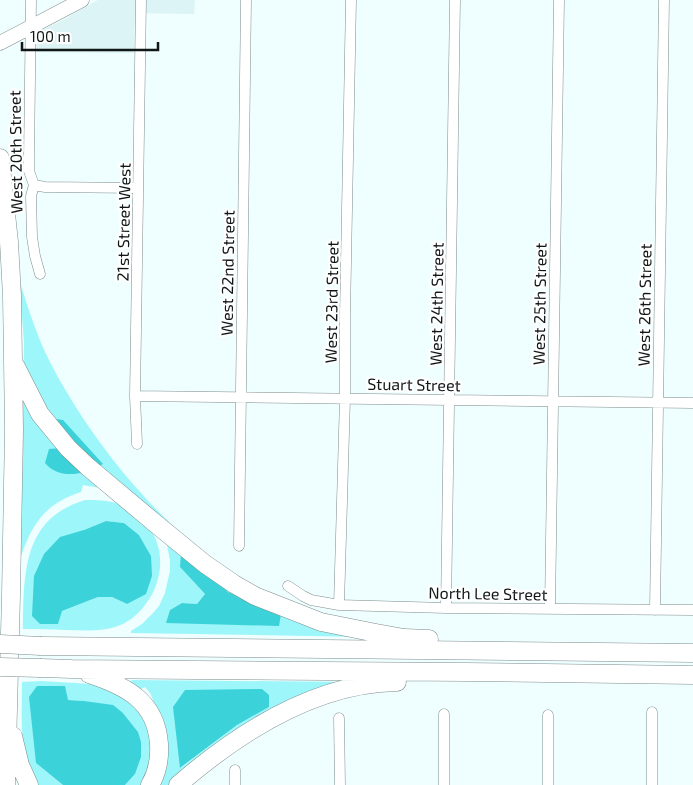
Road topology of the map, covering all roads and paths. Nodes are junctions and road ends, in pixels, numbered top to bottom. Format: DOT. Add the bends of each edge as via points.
graph roads {
  1 [pos="31,0"];
  2 [pos="82,0"];
  3 [pos="141,0"];
  4 [pos="246,0"];
  5 [pos="351,0"];
  6 [pos="455,0"];
  7 [pos="559,0"];
  8 [pos="664,0"];
  9 [pos="30,28"];
  10 [pos="0,43"];
  11 [pos="0,158"];
  12 [pos="34,185"];
  13 [pos="138,188"];
  14 [pos="40,274"];
  15 [pos="13,361"];
  16 [pos="135,396"];
  17 [pos="240,397"];
  18 [pos="344,398"];
  19 [pos="450,399"];
  20 [pos="0,401"];
  21 [pos="553,401"];
  22 [pos="658,402"];
  23 [pos="693,403"];
  24 [pos="14,418"];
  25 [pos="137,444"];
  26 [pos="239,546"];
  27 [pos="288,586"];
  28 [pos="339,604"];
  29 [pos="446,608"];
  30 [pos="550,609"];
  31 [pos="655,610"];
  32 [pos="693,610"];
  33 [pos="0,644"];
  34 [pos="496,651"];
  35 [pos="693,653"];
  36 [pos="0,667"];
  37 [pos="72,669"];
  38 [pos="466,672"];
  39 [pos="693,675"];
  40 [pos="8,684"];
  41 [pos="652,712"];
  42 [pos="444,714"];
  43 [pos="548,715"];
  44 [pos="339,718"];
  45 [pos="235,770"];
  46 [pos="6,785"];
  47 [pos="29,785"];
  48 [pos="150,785"];
  49 [pos="178,785"];
  50 [pos="235,785"];
  51 [pos="340,785"];
  52 [pos="444,785"];
  53 [pos="548,785"];
  54 [pos="652,785"];
  1 -- 9 [label="street, West 20th Street"];
  2 -- 9 [label="main road"];
  3 -- 13 [label="street, 21st Street West"];
  4 -- 17 [label="street, West 22nd Street"];
  5 -- 18 [label="street, West 23rd Street"];
  6 -- 19 [label="street, West 24th Street"];
  7 -- 21 [label="street, West 25th Street"];
  8 -- 22 [label="street, West 26th Street"];
  9 -- 10 [label="main road"];
  9 -- 12 [label="street, West 20th Street" via="29,171"];
  11 -- 15 [label="highway" via="9,242"];
  12 -- 13 [label="street"];
  12 -- 14 [label="street, West 20th Street" via="32,228"];
  13 -- 16 [label="street, 21st Street West"];
  15 -- 24 [label="highway"];
  15 -- 34 [label="highway" via="40,414 68,448 156,524 234,584 255,596 321,622 404,638 452,640"];
  16 -- 17 [label="street, Stuart Street"];
  16 -- 25 [label="street, 21st Street West"];
  17 -- 18 [label="street, Stuart Street"];
  17 -- 26 [label="street, West 22nd Street"];
  18 -- 19 [label="street, Stuart Street"];
  18 -- 28 [label="street, West 23rd Street"];
  19 -- 21 [label="street, Stuart Street"];
  19 -- 29 [label="street, West 24th Street"];
  20 -- 24 [label="highway"];
  21 -- 22 [label="street, Stuart Street"];
  21 -- 30 [label="street, West 25th Street"];
  22 -- 23 [label="street, Stuart Street"];
  22 -- 31 [label="street, West 26th Street"];
  24 -- 40 [label="highway"];
  27 -- 28 [label="street, North Lee Street" via="311,600"];
  28 -- 29 [label="street, North Lee Street"];
  29 -- 30 [label="street, North Lee Street"];
  30 -- 31 [label="street, North Lee Street"];
  31 -- 32 [label="street, North Lee Street"];
  33 -- 34 [label="highway, bridge"];
  34 -- 35 [label="highway"];
  36 -- 37 [label="highway, bridge"];
  37 -- 38 [label="highway"];
  37 -- 48 [label="highway" via="122,687 146,705 156,724 159,747 159,759"];
  38 -- 39 [label="highway"];
  38 -- 49 [label="highway" via="439,681 363,684 309,701 273,717 235,741"];
  40 -- 46 [label="highway"];
  40 -- 47 [label="highway" via="16,751"];
  41 -- 54 [label="street"];
  42 -- 52 [label="street"];
  43 -- 53 [label="street"];
  44 -- 51 [label="street"];
  45 -- 50 [label="street"];
}
